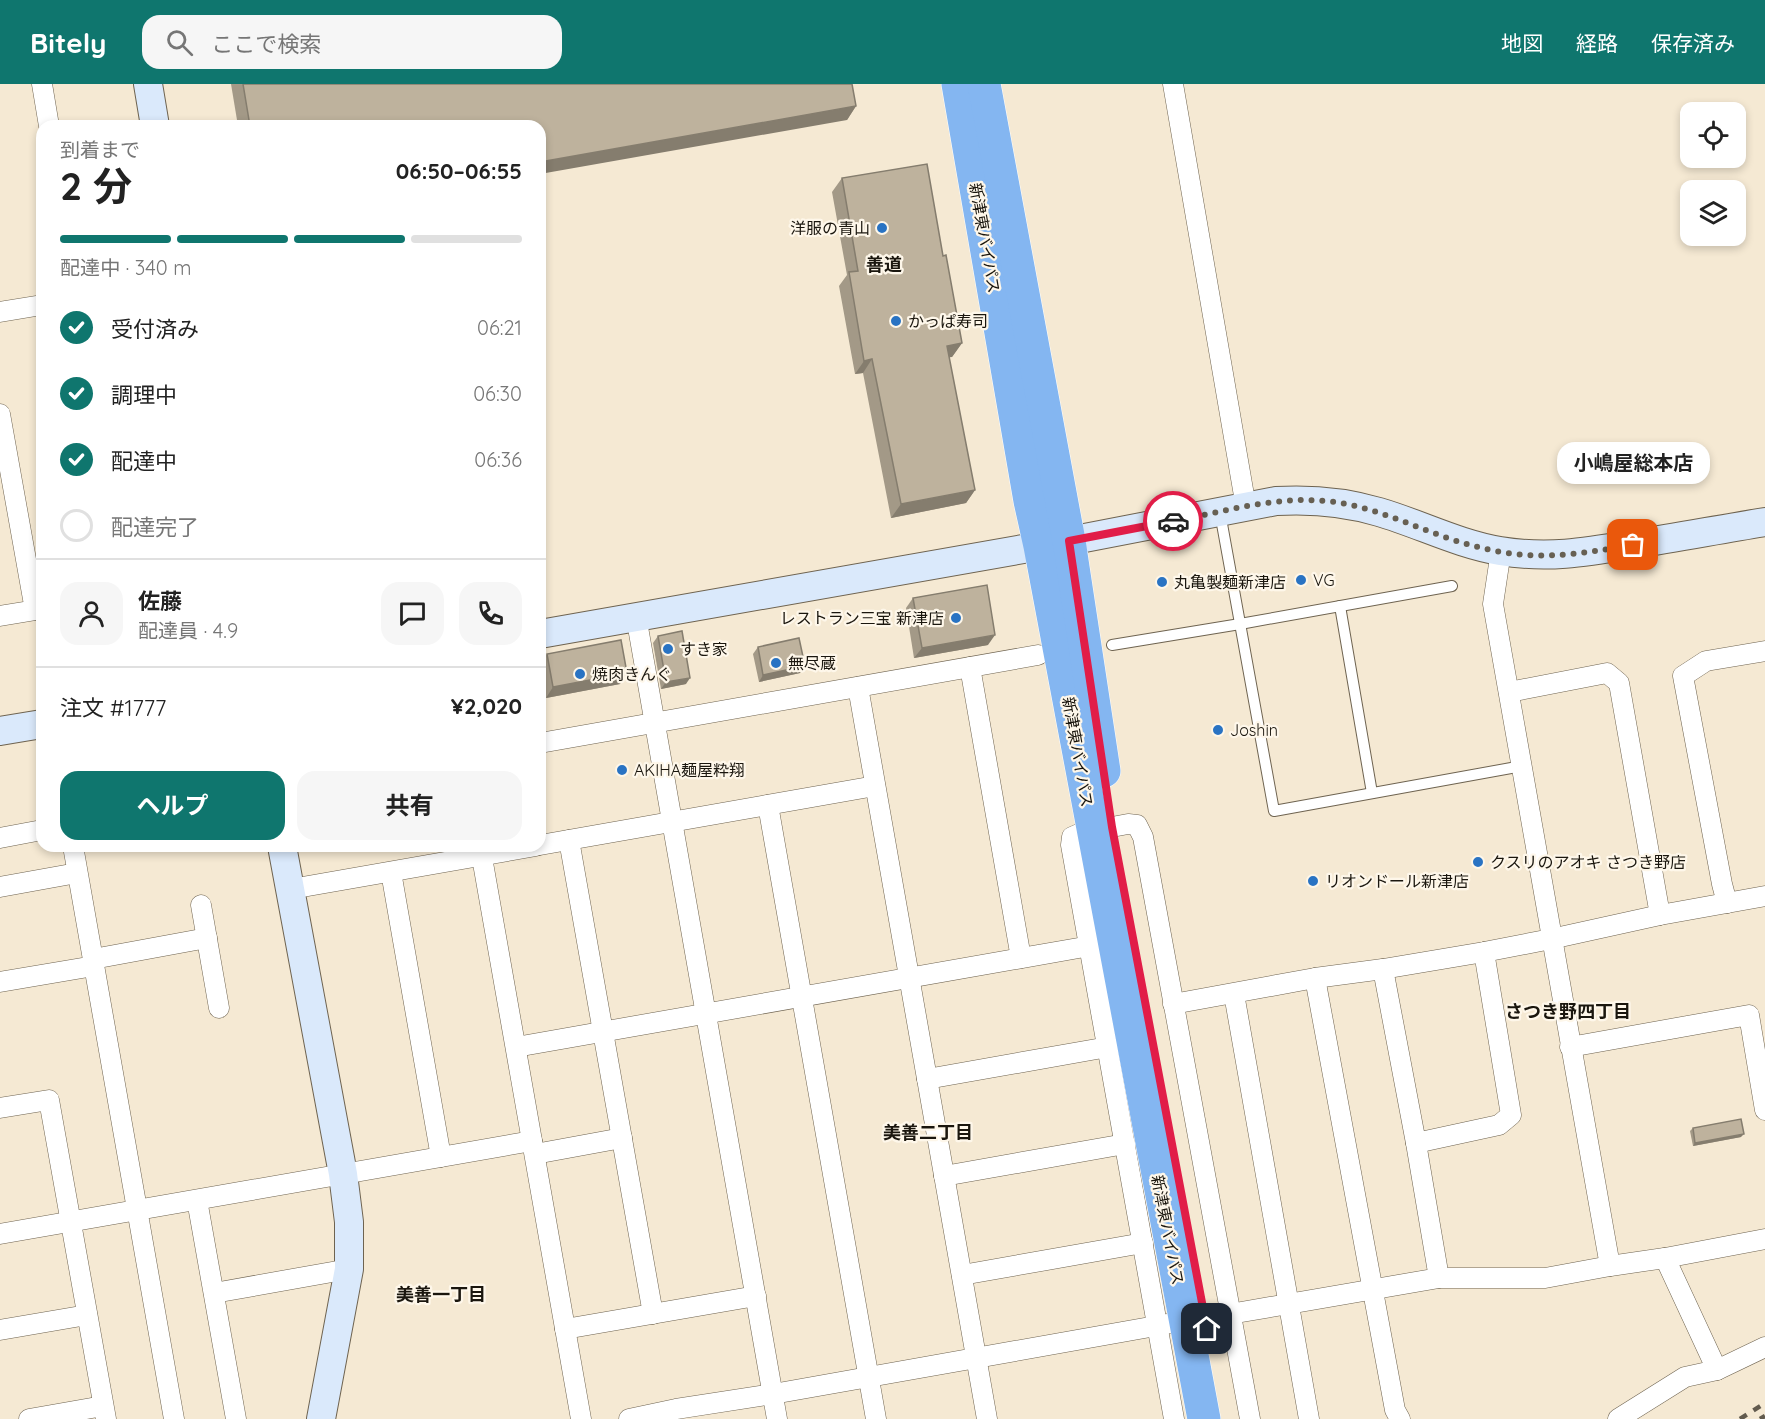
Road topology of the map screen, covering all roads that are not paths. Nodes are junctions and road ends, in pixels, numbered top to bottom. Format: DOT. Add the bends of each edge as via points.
graph roads {
  1 [pos="42,84"];
  2 [pos="148,84"];
  3 [pos="958,84"];
  4 [pos="984,84"];
  5 [pos="1173,84"];
  6 [pos="48,120"];
  7 [pos="154,120"];
  8 [pos="36,306"];
  9 [pos="0,312"];
  10 [pos="0,414"];
  11 [pos="1233,510"];
  12 [pos="1765,522"];
  13 [pos="1054,544"];
  14 [pos="1501,551"];
  15 [pos="1452,585"];
  16 [pos="36,599"];
  17 [pos="1340,606"];
  18 [pos="36,609"];
  19 [pos="0,616"];
  20 [pos="636,616"];
  21 [pos="1240,624"];
  22 [pos="546,633"];
  23 [pos="1112,645"];
  24 [pos="1765,651"];
  25 [pos="1038,655"];
  26 [pos="970,667"];
  27 [pos="858,687"];
  28 [pos="1509,693"];
  29 [pos="654,722"];
  30 [pos="36,725"];
  31 [pos="0,731"];
  32 [pos="546,742"];
  33 [pos="1522,766"];
  34 [pos="876,786"];
  35 [pos="1372,793"];
  36 [pos="768,805"];
  37 [pos="672,822"];
  38 [pos="1102,829"];
  39 [pos="36,831"];
  40 [pos="0,838"];
  41 [pos="569,840"];
  42 [pos="546,844"];
  43 [pos="74,852"];
  44 [pos="283,852"];
  45 [pos="477,852"];
  46 [pos="481,852"];
  47 [pos="391,872"];
  48 [pos="77,873"];
  49 [pos="0,887"];
  50 [pos="291,889"];
  51 [pos="1765,896"];
  52 [pos="1726,903"];
  53 [pos="201,905"];
  54 [pos="1660,915"];
  55 [pos="207,938"];
  56 [pos="1551,939"];
  57 [pos="1090,946"];
  58 [pos="1484,952"];
  59 [pos="1022,958"];
  60 [pos="93,962"];
  61 [pos="1383,969"];
  62 [pos="909,978"];
  63 [pos="1315,978"];
  64 [pos="0,982"];
  65 [pos="1234,994"];
  66 [pos="802,997"];
  67 [pos="1173,1004"];
  68 [pos="219,1008"];
  69 [pos="706,1014"];
  70 [pos="1757,1014"];
  71 [pos="603,1032"];
  72 [pos="516,1047"];
  73 [pos="1108,1047"];
  74 [pos="1570,1047"];
  75 [pos="927,1079"];
  76 [pos="0,1108"];
  77 [pos="1765,1110"];
  78 [pos="622,1138"];
  79 [pos="1416,1143"];
  80 [pos="1125,1144"];
  81 [pos="533,1147"];
  82 [pos="441,1157"];
  83 [pos="343,1174"];
  84 [pos="944,1176"];
  85 [pos="197,1200"];
  86 [pos="137,1210"];
  87 [pos="71,1222"];
  88 [pos="0,1234"];
  89 [pos="1765,1239"];
  90 [pos="1143,1243"];
  91 [pos="1665,1258"];
  92 [pos="1610,1266"];
  93 [pos="349,1269"];
  94 [pos="962,1275"];
  95 [pos="1438,1278"];
  96 [pos="1373,1290"];
  97 [pos="214,1293"];
  98 [pos="756,1296"];
  99 [pos="1289,1305"];
  100 [pos="653,1314"];
  101 [pos="87,1315"];
  102 [pos="1196,1323"];
  103 [pos="566,1329"];
  104 [pos="0,1330"];
  105 [pos="1765,1347"];
  106 [pos="977,1359"];
  107 [pos="1717,1370"];
  108 [pos="869,1378"];
  109 [pos="773,1394"];
  110 [pos="104,1412"];
  111 [pos="677,1414"];
  112 [pos="29,1419"];
  113 [pos="174,1419"];
  114 [pos="236,1419"];
  115 [pos="321,1419"];
  116 [pos="581,1419"];
  117 [pos="629,1419"];
  118 [pos="777,1419"];
  119 [pos="876,1419"];
  120 [pos="987,1419"];
  121 [pos="1174,1419"];
  122 [pos="1204,1419"];
  123 [pos="1224,1419"];
  124 [pos="1250,1419"];
  125 [pos="1309,1419"];
  126 [pos="1400,1419"];
  127 [pos="1618,1419"];
  1 -- 6 [label="street"];
  2 -- 7 [label="street"];
  3 -- 13 [label="highway, 新津東バイパス" via="1028,489"];
  4 -- 13 [label="highway, 新津東バイパス"];
  5 -- 11 [label="street"];
  8 -- 9 [label="street"];
  10 -- 16 [label="street"];
  11 -- 13 [label="street"];
  11 -- 14 [label="street" via="1300,499 1352,505 1474,546"];
  11 -- 21 [label="lane"];
  12 -- 14 [label="street" via="1556,555"];
  13 -- 20 [label="street"];
  13 -- 38 [label="highway, 新津東バイパス"];
  14 -- 28 [label="street" via="1493,604"];
  15 -- 17 [label="lane"];
  17 -- 21 [label="lane"];
  17 -- 35 [label="lane"];
  18 -- 19 [label="street"];
  20 -- 22 [label="street"];
  20 -- 29 [label="street"];
  21 -- 23 [label="lane"];
  21 -- 35 [label="lane" via="1274,811"];
  24 -- 52 [label="street" via="1706,661 1683,676"];
  25 -- 26 [label="street"];
  26 -- 27 [label="street"];
  26 -- 59 [label="street"];
  27 -- 29 [label="street"];
  27 -- 34 [label="street"];
  28 -- 33 [label="street"];
  28 -- 54 [label="street" via="1607,673 1619,683"];
  29 -- 32 [label="street"];
  29 -- 37 [label="street"];
  30 -- 31 [label="street"];
  33 -- 35 [label="lane"];
  33 -- 56 [label="street"];
  34 -- 36 [label="street"];
  34 -- 62 [label="street"];
  36 -- 37 [label="street"];
  36 -- 66 [label="street"];
  37 -- 41 [label="street"];
  37 -- 69 [label="street"];
  38 -- 57 [label="street" via="1072,837 1071,845"];
  38 -- 67 [label="street" via="1137,825 1143,837"];
  38 -- 102 [label="highway, 新津東バイパス"];
  39 -- 40 [label="street"];
  41 -- 42 [label="street"];
  41 -- 71 [label="street"];
  43 -- 48 [label="street"];
  44 -- 50 [label="street"];
  45 -- 47 [label="street"];
  46 -- 72 [label="street"];
  47 -- 50 [label="street"];
  47 -- 82 [label="street"];
  48 -- 49 [label="street"];
  48 -- 60 [label="street"];
  50 -- 83 [label="street"];
  51 -- 52 [label="street"];
  52 -- 54 [label="street"];
  53 -- 55 [label="street"];
  54 -- 56 [label="street"];
  55 -- 60 [label="street"];
  55 -- 68 [label="street"];
  56 -- 58 [label="street"];
  56 -- 74 [label="street"];
  57 -- 59 [label="street"];
  57 -- 73 [label="street"];
  58 -- 61 [label="street"];
  58 -- 79 [label="street" via="1511,1115 1499,1125"];
  59 -- 62 [label="street"];
  60 -- 64 [label="street"];
  60 -- 86 [label="street"];
  61 -- 63 [label="street"];
  61 -- 79 [label="street"];
  62 -- 66 [label="street"];
  62 -- 75 [label="street"];
  63 -- 65 [label="street"];
  63 -- 96 [label="street"];
  65 -- 67 [label="street"];
  65 -- 99 [label="street"];
  66 -- 69 [label="street"];
  66 -- 108 [label="street"];
  67 -- 102 [label="street"];
  69 -- 71 [label="street"];
  69 -- 98 [label="street"];
  70 -- 74 [label="street"];
  70 -- 77 [label="street"];
  71 -- 72 [label="street"];
  71 -- 78 [label="street"];
  72 -- 81 [label="street"];
  73 -- 75 [label="street"];
  73 -- 80 [label="street"];
  74 -- 92 [label="street"];
  75 -- 84 [label="street"];
  76 -- 87 [label="street" via="49,1100"];
  78 -- 81 [label="street"];
  78 -- 100 [label="street"];
  79 -- 95 [label="street"];
  80 -- 84 [label="street"];
  80 -- 90 [label="street"];
  81 -- 82 [label="street"];
  81 -- 103 [label="street"];
  82 -- 83 [label="street"];
  83 -- 85 [label="street"];
  83 -- 93 [label="street"];
  84 -- 94 [label="street"];
  85 -- 86 [label="street"];
  85 -- 97 [label="street"];
  86 -- 87 [label="street"];
  86 -- 113 [label="street"];
  87 -- 88 [label="street"];
  87 -- 101 [label="street"];
  89 -- 91 [label="street"];
  90 -- 94 [label="street"];
  90 -- 102 [label="street"];
  91 -- 92 [label="street"];
  91 -- 107 [label="street"];
  92 -- 95 [label="street" via="1545,1278"];
  93 -- 97 [label="street"];
  93 -- 115 [label="street"];
  94 -- 106 [label="street"];
  95 -- 96 [label="street"];
  96 -- 99 [label="street"];
  96 -- 126 [label="street" via="1395,1410"];
  97 -- 114 [label="street"];
  98 -- 100 [label="street"];
  98 -- 109 [label="street"];
  99 -- 102 [label="street"];
  99 -- 125 [label="street"];
  100 -- 103 [label="street"];
  101 -- 104 [label="street"];
  101 -- 110 [label="street"];
  102 -- 106 [label="street"];
  102 -- 121 [label="street"];
  102 -- 122 [label="highway, 新津東バイパス"];
  102 -- 123 [label="highway, 新津東バイパス"];
  102 -- 124 [label="street"];
  103 -- 116 [label="street"];
  105 -- 107 [label="street"];
  106 -- 108 [label="street"];
  106 -- 120 [label="street"];
  107 -- 127 [label="street" via="1685,1377"];
  108 -- 109 [label="street"];
  108 -- 119 [label="street"];
  109 -- 111 [label="street"];
  109 -- 118 [label="street"];
  110 -- 112 [label="street"];
  111 -- 117 [label="street"];
}
